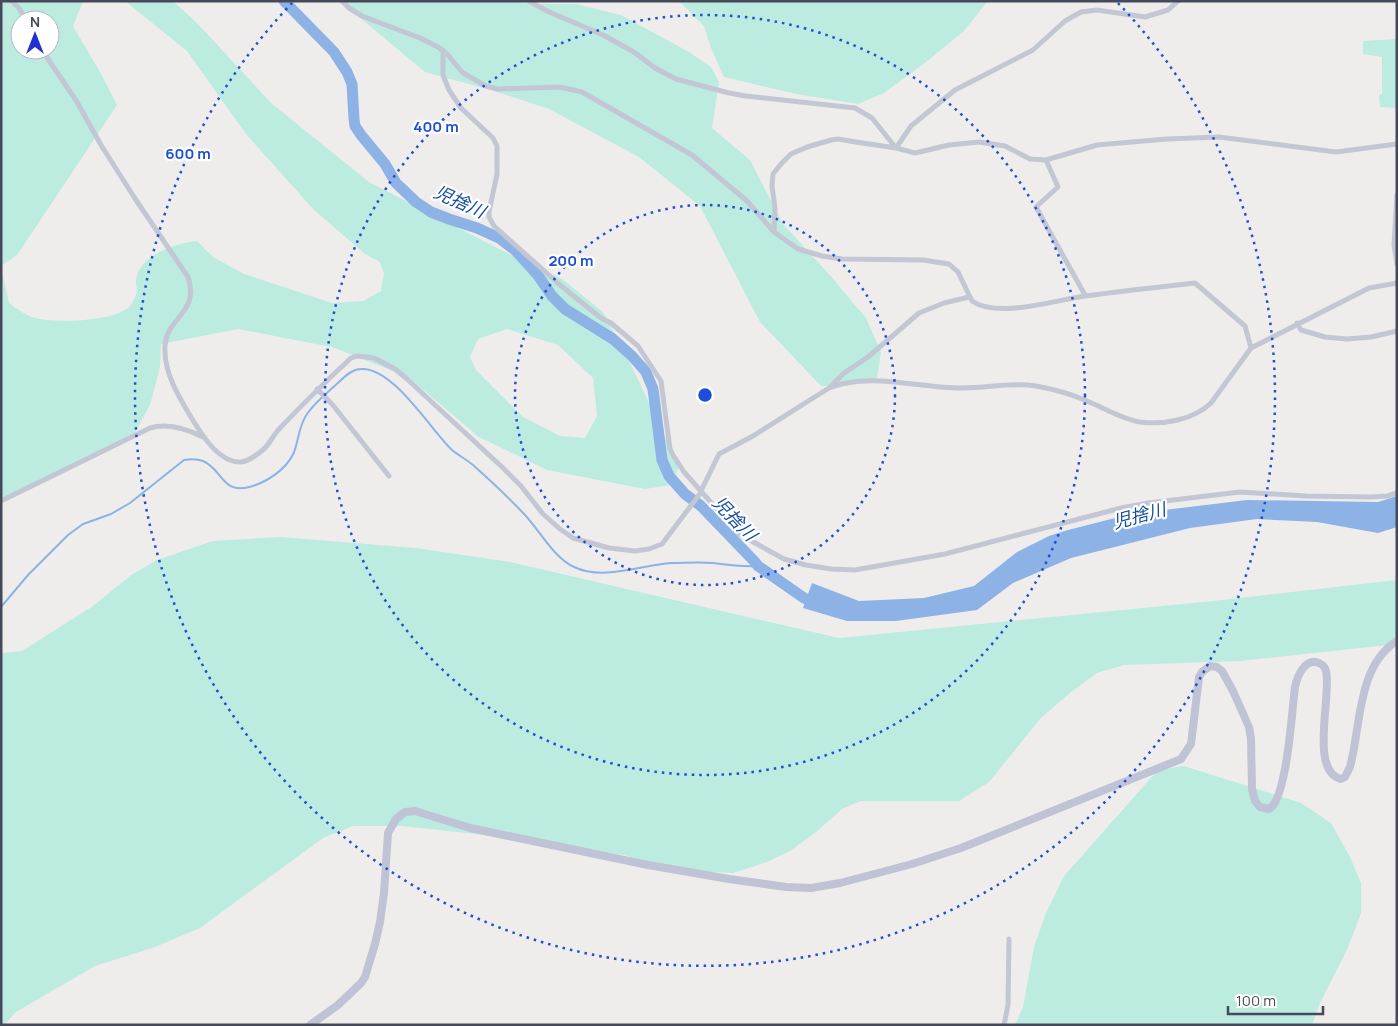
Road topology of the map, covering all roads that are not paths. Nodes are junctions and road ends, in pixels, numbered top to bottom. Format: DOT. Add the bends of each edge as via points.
graph roads {
  1 [pos="342,1"];
  2 [pos="530,1"];
  3 [pos="1178,1"];
  4 [pos="443,50"];
  5 [pos="49,60"];
  6 [pos="1397,144"];
  7 [pos="896,148"];
  8 [pos="1046,160"];
  9 [pos="1397,195"];
  10 [pos="774,232"];
  11 [pos="1397,264"];
  12 [pos="1397,283"];
  13 [pos="1085,296"];
  14 [pos="969,297"];
  15 [pos="1297,323"];
  16 [pos="1397,330"];
  17 [pos="1251,348"];
  18 [pos="829,388"];
  19 [pos="318,389"];
  20 [pos="204,437"];
  21 [pos="389,476"];
  22 [pos="699,493"];
  23 [pos="1397,493"];
  24 [pos="1,501"];
  25 [pos="1397,641"];
  26 [pos="1009,939"];
  27 [pos="310,1025"];
  28 [pos="1004,1025"];
  1 -- 4 [label="street" via="362,16"];
  2 -- 7 [label="street" via="603,35 676,79 729,94 855,108 872,118"];
  3 -- 7 [label="street" via="1168,10 1145,17 1097,10 1081,12 1065,21 1032,50 955,90 911,126"];
  4 -- 10 [label="street" via="462,73 486,86 498,89 565,87 593,97 692,155 748,201"];
  4 -- 22 [label="street" via="443,71 449,90 461,108 493,138 497,146 498,174 489,212 494,226 560,285 638,346 661,381 670,449"];
  5 -- 20 [label="street" via="188,277 190,300 166,336 164,358 186,409"];
  6 -- 8 [label="street" via="1336,152 1219,137 1167,139 1097,145"];
  7 -- 8 [label="street" via="915,153 979,142 1005,146 1030,159"];
  7 -- 10 [label="street" via="838,139 791,154 772,177"];
  8 -- 13 [label="street" via="1058,187 1036,207"];
  9 -- 11 [label="street" via="1394,246"];
  10 -- 14 [label="street" via="798,249 837,259 923,260 949,264 958,272"];
  12 -- 15 [label="street" via="1369,288"];
  13 -- 14 [label="street" via="1022,308 980,306"];
  13 -- 17 [label="street" via="1195,283 1245,326"];
  14 -- 18 [label="street" via="919,313"];
  15 -- 16 [label="street" via="1301,330 1334,338 1371,337"];
  15 -- 17 [label="street"];
  17 -- 18 [label="street" via="1206,408 1181,419 1166,421 1133,420 1085,400 1024,384 948,388 888,382 847,383"];
  18 -- 22 [label="street" via="754,436 719,454"];
  19 -- 20 [label="street" via="278,430 266,448 243,462 231,461"];
  19 -- 21 [label="street"];
  19 -- 22 [label="street" via="357,356 374,358 395,369 502,467 543,514 573,538 609,548 635,551 662,544"];
  20 -- 24 [label="street" via="170,426 150,428"];
  22 -- 23 [label="street" via="739,534 777,556 844,571 945,554 1148,503 1240,492 1371,497"];
  25 -- 27 [label="street" via="1383,651 1374,666 1365,690 1350,767 1341,779 1334,776 1325,758 1327,690 1322,664 1306,665 1296,682 1284,777 1278,798 1269,809 1260,807 1252,789 1249,727 1222,671 1210,666 1199,677 1191,744 1181,759 961,848 912,864 811,888 729,879 648,865 480,830 415,811 405,812 396,819 388,833 380,922 365,977 338,1005"];
  26 -- 28 [label="street" via="1008,1005"];
}
